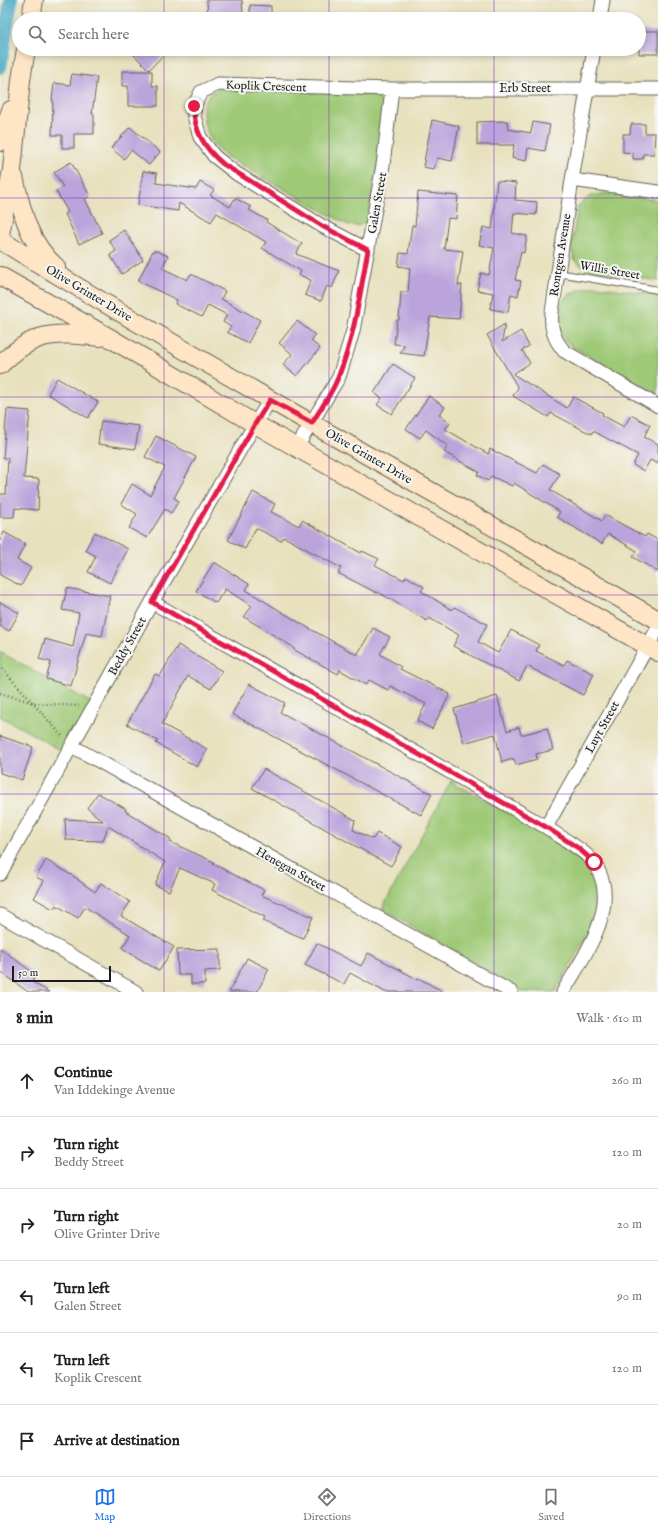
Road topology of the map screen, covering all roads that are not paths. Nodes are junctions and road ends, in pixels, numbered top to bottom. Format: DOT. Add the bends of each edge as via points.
graph roads {
  1 [pos="34,0"];
  2 [pos="603,0"];
  3 [pos="32,12"];
  4 [pos="601,12"];
  5 [pos="25,56"];
  6 [pos="593,56"];
  7 [pos="21,80"];
  8 [pos="588,88"];
  9 [pos="392,89"];
  10 [pos="658,89"];
  11 [pos="0,142"];
  12 [pos="12,170"];
  13 [pos="572,180"];
  14 [pos="658,192"];
  15 [pos="0,235"];
  16 [pos="0,240"];
  17 [pos="368,250"];
  18 [pos="558,273"];
  19 [pos="0,276"];
  20 [pos="658,290"];
  21 [pos="84,291"];
  22 [pos="110,338"];
  23 [pos="0,365"];
  24 [pos="270,400"];
  25 [pos="658,406"];
  26 [pos="312,423"];
  27 [pos="255,424"];
  28 [pos="297,447"];
  29 [pos="152,602"];
  30 [pos="658,620"];
  31 [pos="658,628"];
  32 [pos="653,649"];
  33 [pos="72,746"];
  34 [pos="546,827"];
  35 [pos="0,874"];
  36 [pos="0,915"];
  37 [pos="136,992"];
  38 [pos="510,992"];
  39 [pos="563,992"];
  1 -- 3 [label="street"];
  2 -- 4 [label="street"];
  5 -- 7 [label="street"];
  6 -- 8 [label="street, Rontgen Avenue"];
  7 -- 11 [label="street"];
  7 -- 12 [label="street"];
  8 -- 9 [label="street, Erb Street"];
  8 -- 10 [label="street, Erb Street"];
  8 -- 13 [label="street, Rontgen Avenue"];
  9 -- 17 [label="street, Galen Street" via="383,165"];
  9 -- 17 [label="street, Koplik Crescent" via="218,84 201,92 194,106 200,136 223,164 322,226"];
  12 -- 15 [label="street"];
  12 -- 21 [label="street" via="22,214 37,245 47,259"];
  13 -- 14 [label="street"];
  13 -- 18 [label="street, Rontgen Avenue"];
  16 -- 21 [label="street, Olive Grinter Drive"];
  17 -- 26 [label="street, Galen Street" via="346,357 339,377"];
  18 -- 20 [label="lane, Willis Street"];
  18 -- 25 [label="street, Rontgen Avenue" via="550,322 558,344 575,358"];
  19 -- 22 [label="street"];
  21 -- 24 [label="street, Olive Grinter Drive"];
  22 -- 23 [label="street" via="72,334 38,338 13,353"];
  22 -- 27 [label="street"];
  24 -- 26 [label="street, Olive Grinter Drive"];
  24 -- 27 [label="street, Beddy Street"];
  26 -- 28 [label="street, Galen Street"];
  26 -- 30 [label="street, Olive Grinter Drive"];
  27 -- 28 [label="street"];
  27 -- 29 [label="street, Beddy Street"];
  28 -- 32 [label="street"];
  29 -- 33 [label="street, Beddy Street"];
  29 -- 34 [label="street"];
  31 -- 32 [label="street, Luyt Street"];
  32 -- 34 [label="street, Luyt Street"];
  33 -- 35 [label="street, Beddy Street"];
  33 -- 38 [label="street, Henegan Street"];
  34 -- 39 [label="street" via="594,862 604,889 599,924"];
  36 -- 37 [label="street"];
}
